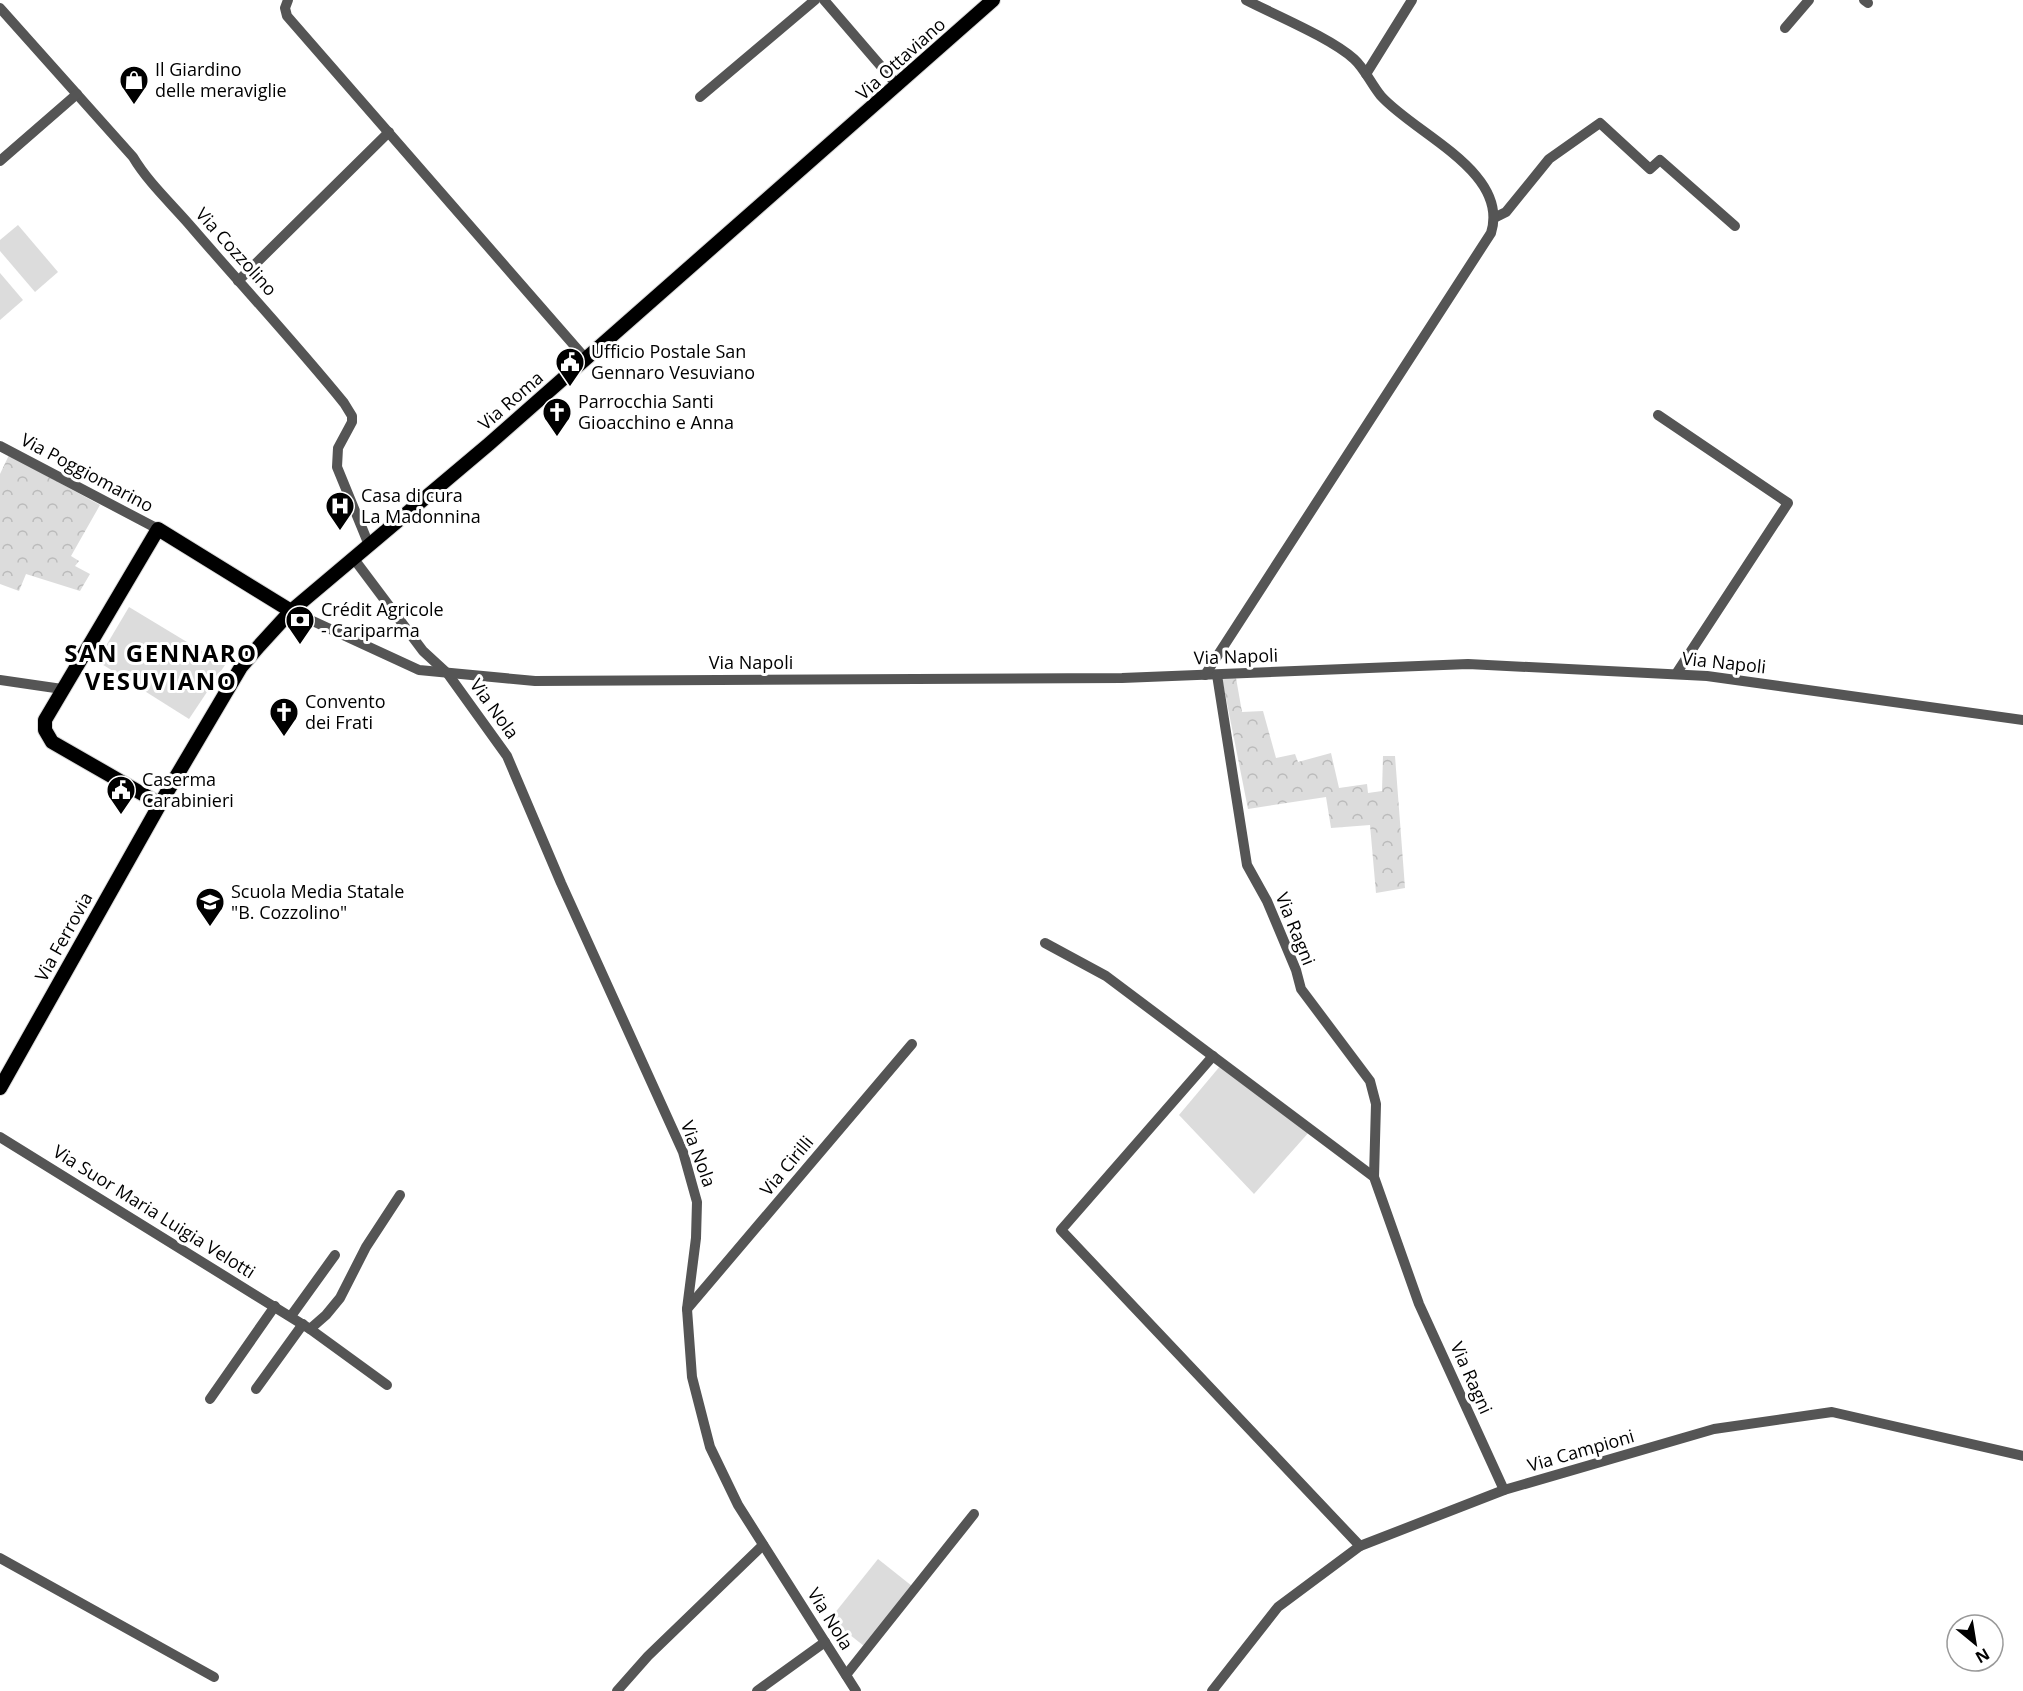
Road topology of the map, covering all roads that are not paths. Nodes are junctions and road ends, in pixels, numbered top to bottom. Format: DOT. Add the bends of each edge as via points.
graph roads {
  1 [pos="288,0"];
  2 [pos="815,0"];
  3 [pos="824,0"];
  4 [pos="993,0"];
  5 [pos="1246,0"];
  6 [pos="1412,0"];
  7 [pos="1809,0"];
  8 [pos="0,8"];
  9 [pos="1785,28"];
  10 [pos="1366,74"];
  11 [pos="898,86"];
  12 [pos="77,94"];
  13 [pos="700,96"];
  14 [pos="389,132"];
  15 [pos="832,143"];
  16 [pos="0,161"];
  17 [pos="1496,217"];
  18 [pos="1735,226"];
  19 [pos="238,281"];
  20 [pos="586,359"];
  21 [pos="1658,416"];
  22 [pos="0,446"];
  23 [pos="158,529"];
  24 [pos="369,545"];
  25 [pos="354,559"];
  26 [pos="291,611"];
  27 [pos="448,674"];
  28 [pos="1205,675"];
  29 [pos="1217,675"];
  30 [pos="1676,675"];
  31 [pos="0,680"];
  32 [pos="62,689"];
  33 [pos="2023,720"];
  34 [pos="160,804"];
  35 [pos="1045,943"];
  36 [pos="912,1044"];
  37 [pos="1213,1056"];
  38 [pos="0,1088"];
  39 [pos="0,1137"];
  40 [pos="1374,1177"];
  41 [pos="400,1195"];
  42 [pos="334,1256"];
  43 [pos="275,1306"];
  44 [pos="687,1309"];
  45 [pos="291,1316"];
  46 [pos="306,1326"];
  47 [pos="387,1385"];
  48 [pos="256,1389"];
  49 [pos="210,1399"];
  50 [pos="2023,1456"];
  51 [pos="1504,1490"];
  52 [pos="974,1514"];
  53 [pos="764,1545"];
  54 [pos="1360,1546"];
  55 [pos="0,1558"];
  56 [pos="825,1642"];
  57 [pos="846,1675"];
  58 [pos="214,1677"];
  59 [pos="617,1691"];
  60 [pos="758,1691"];
  61 [pos="856,1691"];
  62 [pos="1212,1691"];
  1 -- 14 [label="street" via="287,16"];
  2 -- 13 [label="street"];
  3 -- 11 [label="street"];
  4 -- 11 [label="main road, Via Ottaviano"];
  5 -- 10 [label="street" via="1335,46 1354,59"];
  6 -- 10 [label="street"];
  7 -- 9 [label="street"];
  8 -- 12 [label="street, Via Cozzolino"];
  10 -- 17 [label="street" via="1381,96 1473,172 1489,195"];
  11 -- 15 [label="main road, Via Ottaviano"];
  12 -- 16 [label="street"];
  12 -- 19 [label="street, Via Cozzolino"];
  14 -- 19 [label="street"];
  14 -- 20 [label="street"];
  15 -- 20 [label="main road, Via Roma"];
  17 -- 18 [label="street" via="1506,212 1550,159 1600,123 1650,169 1660,160"];
  17 -- 28 [label="street" via="1484,243"];
  19 -- 24 [label="street, Via Cozzolino" via="280,325 352,416 339,448 337,467"];
  20 -- 24 [label="main road, Via Roma"];
  21 -- 30 [label="street" via="1788,503"];
  22 -- 23 [label="street, Via Poggiomarino"];
  23 -- 26 [label="main road"];
  23 -- 32 [label="main road"];
  24 -- 25 [label="main road, Via Roma"];
  25 -- 26 [label="main road, Via Roma"];
  25 -- 27 [label="street, Via Nola" via="423,651"];
  26 -- 27 [label="street, Via Napoli" via="419,670"];
  26 -- 34 [label="main road, Via Ferrovia" via="242,667"];
  27 -- 28 [label="street, Via Napoli" via="534,681 1110,679"];
  27 -- 44 [label="street, Via Nola" via="507,756 691,1171 698,1215"];
  28 -- 29 [label="street, Via Napoli"];
  29 -- 30 [label="street, Via Napoli" via="1468,664"];
  29 -- 40 [label="street, Via Ragni" via="1247,865 1267,902 1301,990 1370,1081 1376,1104"];
  30 -- 33 [label="street, Via Napoli"];
  31 -- 32 [label="street"];
  32 -- 34 [label="main road" via="45,720 45,730 52,742"];
  34 -- 38 [label="main road, Via Ferrovia"];
  35 -- 37 [label="street" via="1106,976"];
  36 -- 44 [label="street, Via Cirilli"];
  37 -- 40 [label="street"];
  37 -- 54 [label="street" via="1060,1230"];
  39 -- 43 [label="street, Via Suor Maria Luigia Velotti"];
  40 -- 51 [label="street, Via Ragni" via="1419,1304"];
  41 -- 46 [label="street" via="366,1247 340,1298 326,1316"];
  42 -- 45 [label="street"];
  43 -- 45 [label="street, Via Suor Maria Luigia Velotti"];
  43 -- 49 [label="street"];
  44 -- 53 [label="street, Via Nola" via="692,1377 707,1438 722,1476"];
  45 -- 46 [label="street, Via Suor Maria Luigia Velotti"];
  46 -- 47 [label="street, Via Suor Maria Luigia Velotti"];
  46 -- 48 [label="street"];
  50 -- 51 [label="street, Via Campioni" via="1832,1412 1714,1430"];
  51 -- 54 [label="street, Via Campioni"];
  52 -- 57 [label="street"];
  53 -- 56 [label="street, Via Nola"];
  53 -- 59 [label="street"];
  54 -- 62 [label="street, Via Campioni" via="1278,1607"];
  55 -- 58 [label="street"];
  56 -- 57 [label="street, Via Nola"];
  56 -- 60 [label="street"];
  57 -- 61 [label="street, Via Nola"];
}
